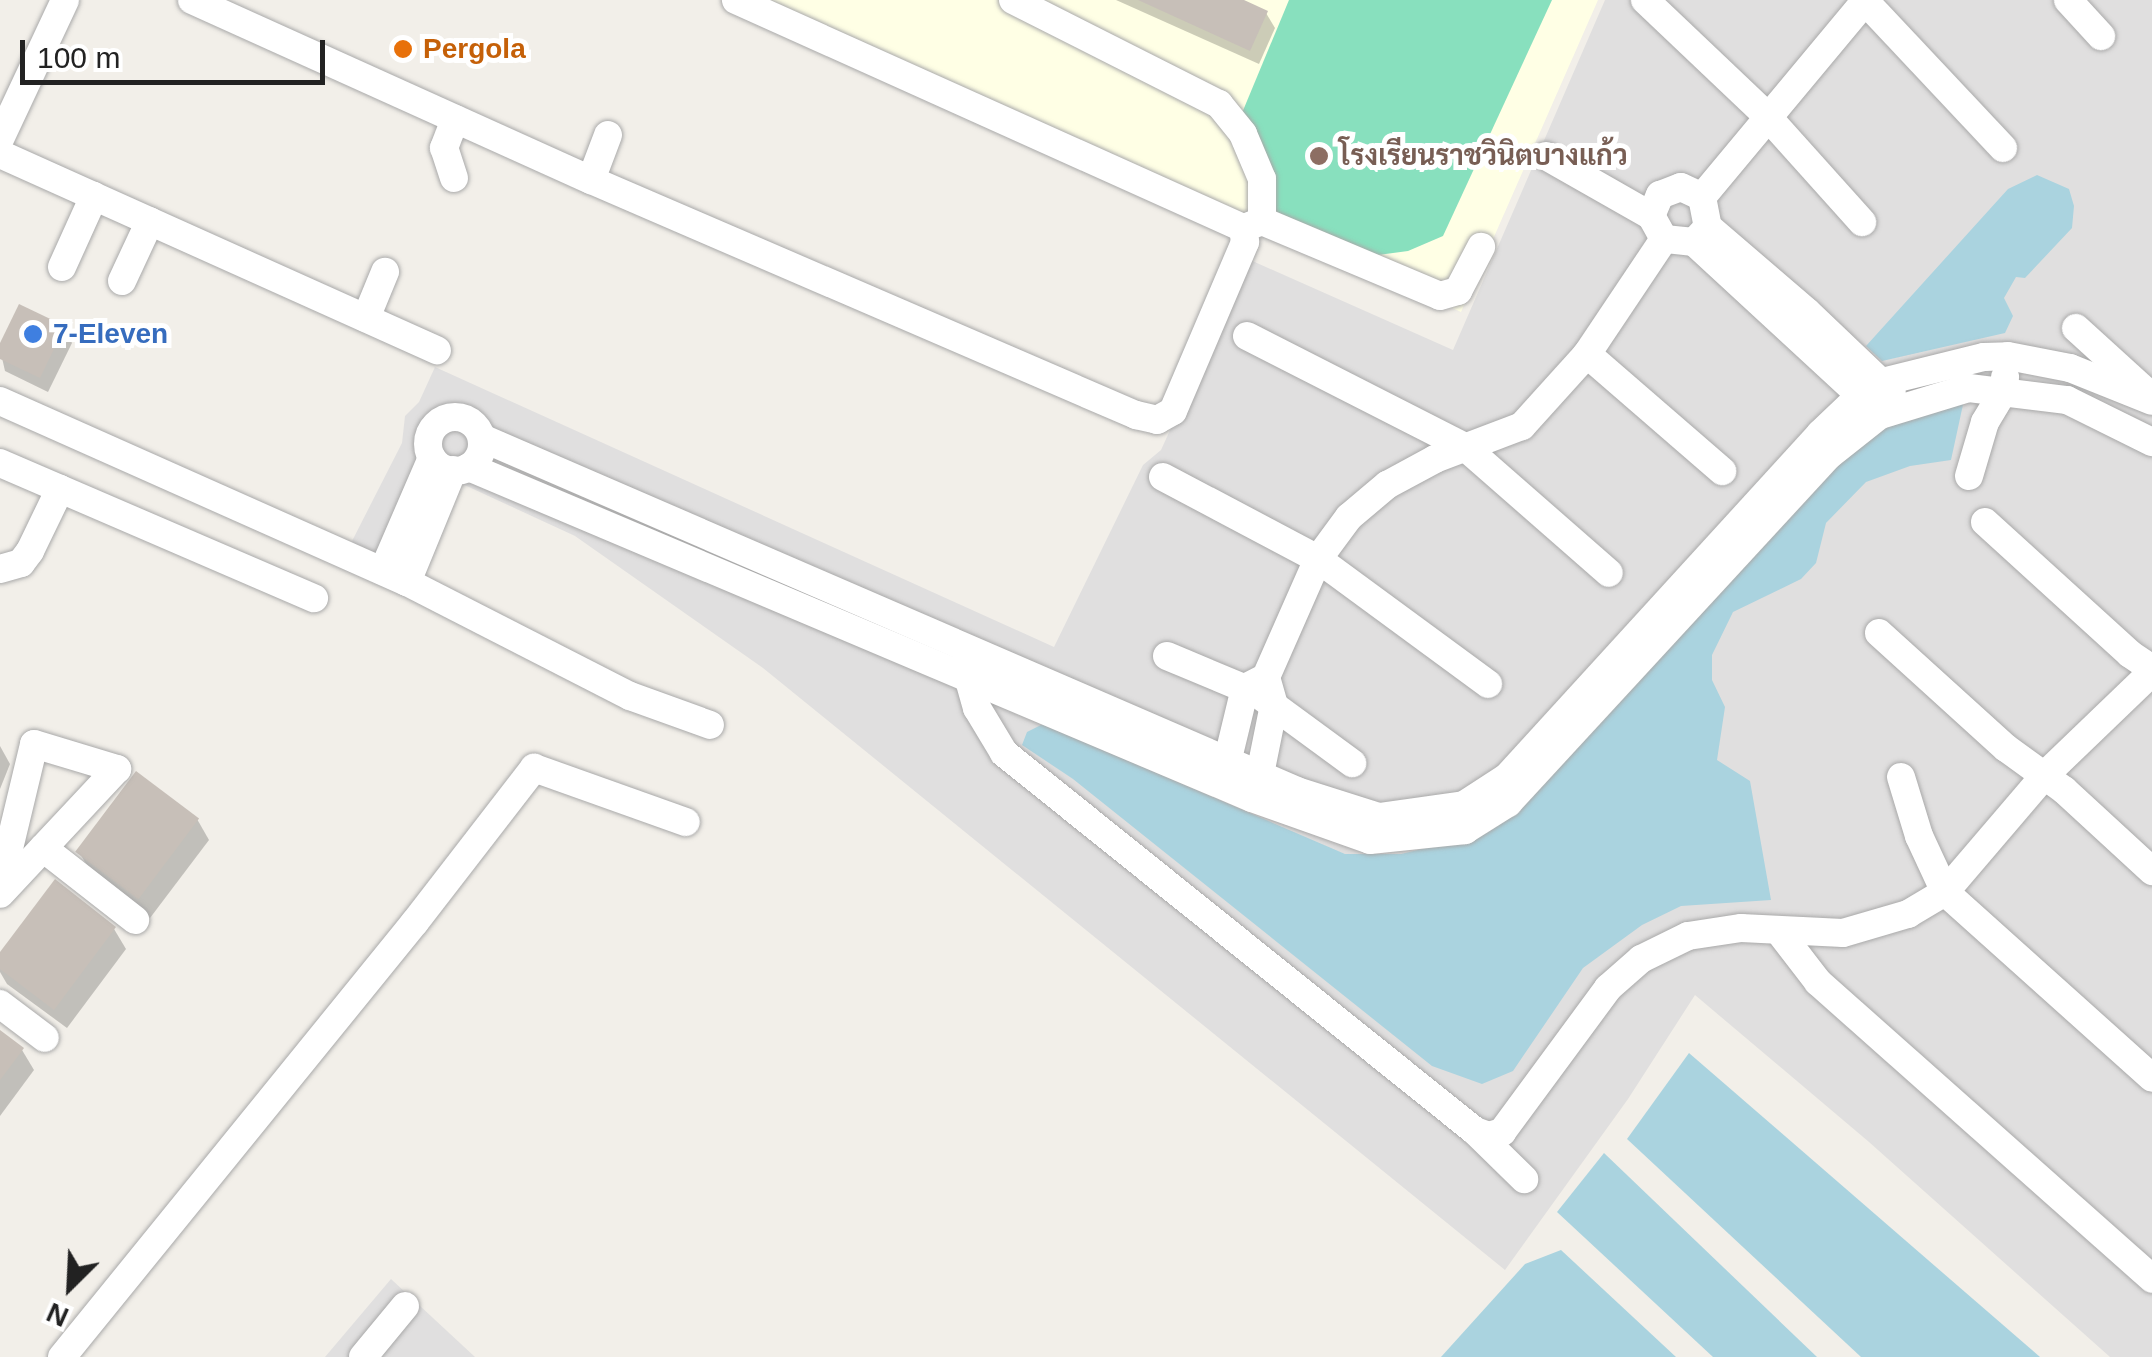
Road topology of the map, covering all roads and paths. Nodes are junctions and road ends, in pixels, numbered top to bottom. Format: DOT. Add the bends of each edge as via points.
graph roads {
  1 [pos="64,0"];
  2 [pos="192,0"];
  3 [pos="736,0"];
  4 [pos="1013,0"];
  5 [pos="1645,0"];
  6 [pos="1865,0"];
  7 [pos="2068,0"];
  8 [pos="2101,36"];
  9 [pos="1766,115"];
  10 [pos="455,119"];
  11 [pos="608,135"];
  12 [pos="0,139"];
  13 [pos="2002,148"];
  14 [pos="0,154"];
  15 [pos="1546,156"];
  16 [pos="454,178"];
  17 [pos="591,180"];
  18 [pos="94,196"];
  19 [pos="1702,196"];
  20 [pos="150,221"];
  21 [pos="1862,222"];
  22 [pos="1252,225"];
  23 [pos="1658,228"];
  24 [pos="1701,234"];
  25 [pos="1481,247"];
  26 [pos="62,268"];
  27 [pos="385,272"];
  28 [pos="122,281"];
  29 [pos="366,318"];
  30 [pos="2076,328"];
  31 [pos="1247,336"];
  32 [pos="436,350"];
  33 [pos="1587,354"];
  34 [pos="2008,356"];
  35 [pos="2070,368"];
  36 [pos="2004,392"];
  37 [pos="1882,399"];
  38 [pos="2152,399"];
  39 [pos="2067,400"];
  40 [pos="0,402"];
  41 [pos="482,438"];
  42 [pos="2152,442"];
  43 [pos="1466,447"];
  44 [pos="0,464"];
  45 [pos="451,465"];
  46 [pos="1722,471"];
  47 [pos="1969,476"];
  48 [pos="1163,478"];
  49 [pos="60,489"];
  50 [pos="1985,522"];
  51 [pos="1318,559"];
  52 [pos="0,569"];
  53 [pos="1609,573"];
  54 [pos="395,577"];
  55 [pos="314,598"];
  56 [pos="1878,633"];
  57 [pos="950,639"];
  58 [pos="1167,656"];
  59 [pos="2152,670"];
  60 [pos="971,676"];
  61 [pos="1256,683"];
  62 [pos="1488,684"];
  63 [pos="1274,705"];
  64 [pos="710,725"];
  65 [pos="1352,763"];
  66 [pos="1225,772"];
  67 [pos="2044,776"];
  68 [pos="1900,777"];
  69 [pos="1258,787"];
  70 [pos="686,822"];
  71 [pos="43,848"];
  72 [pos="2152,871"];
  73 [pos="0,886"];
  74 [pos="1945,892"];
  75 [pos="0,894"];
  76 [pos="135,920"];
  77 [pos="1778,930"];
  78 [pos="0,1004"];
  79 [pos="45,1038"];
  80 [pos="2152,1078"];
  81 [pos="1475,1131"];
  82 [pos="1524,1179"];
  83 [pos="2152,1279"];
  84 [pos="405,1306"];
  85 [pos="62,1357"];
  86 [pos="363,1357"];
  1 -- 12 [label="street"];
  2 -- 10 [label="street"];
  3 -- 22 [label="street"];
  4 -- 22 [label="street" via="1219,104 1243,134 1262,179"];
  5 -- 9 [label="street"];
  6 -- 9 [label="street"];
  6 -- 13 [label="street"];
  7 -- 8 [label="street"];
  9 -- 19 [label="street"];
  9 -- 21 [label="street"];
  10 -- 16 [label="street" via="444,148"];
  10 -- 17 [label="street"];
  11 -- 17 [label="street"];
  14 -- 18 [label="street"];
  15 -- 23 [label="street"];
  17 -- 22 [label="street" via="1158,420 1173,410"];
  18 -- 20 [label="street"];
  18 -- 26 [label="street"];
  19 -- 23 [label="street" via="1681,187 1660,195"];
  19 -- 24 [label="street"];
  20 -- 28 [label="street"];
  20 -- 29 [label="street"];
  22 -- 25 [label="street" via="1440,296 1458,291"];
  23 -- 24 [label="street"];
  23 -- 33 [label="street"];
  24 -- 37 [label="street"];
  27 -- 29 [label="street"];
  29 -- 32 [label="street"];
  30 -- 38 [label="street"];
  31 -- 43 [label="street"];
  33 -- 43 [label="street" via="1522,426"];
  33 -- 46 [label="street"];
  34 -- 35 [label="street"];
  34 -- 36 [label="street"];
  34 -- 37 [label="street" via="1984,357"];
  35 -- 38 [label="street"];
  35 -- 39 [label="street"];
  36 -- 37 [label="street" via="1969,388"];
  36 -- 39 [label="street"];
  36 -- 47 [label="street" via="1985,422"];
  37 -- 69 [label="street" via="1645,641 1508,803 1465,830 1370,840"];
  39 -- 42 [label="street"];
  40 -- 54 [label="street"];
  41 -- 45 [label="street" via="480,454"];
  41 -- 45 [label="street" via="470,421 440,421 429,438"];
  41 -- 57 [label="street"];
  43 -- 51 [label="street" via="1387,485 1349,517"];
  43 -- 53 [label="street"];
  44 -- 49 [label="street"];
  45 -- 54 [label="street"];
  45 -- 60 [label="street"];
  48 -- 51 [label="street"];
  49 -- 52 [label="street" via="30,551 10,570"];
  49 -- 55 [label="street"];
  50 -- 59 [label="street"];
  51 -- 61 [label="street"];
  51 -- 62 [label="street"];
  54 -- 64 [label="street" via="630,696"];
  56 -- 67 [label="street"];
  57 -- 60 [label="street"];
  57 -- 66 [label="street"];
  58 -- 61 [label="street"];
  59 -- 67 [label="street"];
  60 -- 66 [label="street"];
  60 -- 81 [label="street" via="977,708 1004,753"];
  61 -- 63 [label="street"];
  61 -- 66 [label="street"];
  63 -- 65 [label="street"];
  63 -- 69 [label="street"];
  66 -- 69 [label="street"];
  67 -- 72 [label="street"];
  67 -- 74 [label="street"];
  68 -- 74 [label="street"];
  70 -- 85 [label="street" via="534,768"];
  71 -- 73 [label="street" via="118,769 34,744"];
  71 -- 75 [label="street"];
  71 -- 76 [label="street"];
  74 -- 77 [label="street" via="1908,914 1844,934"];
  74 -- 80 [label="street"];
  77 -- 81 [label="street" via="1688,936 1641,959 1608,988 1502,1132"];
  77 -- 83 [label="street" via="1818,982"];
  78 -- 79 [label="street"];
  81 -- 82 [label="street"];
  84 -- 86 [label="street"];
}
